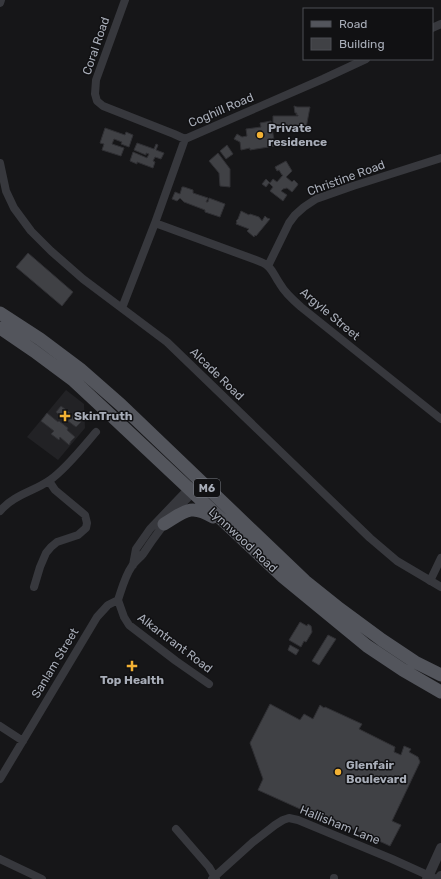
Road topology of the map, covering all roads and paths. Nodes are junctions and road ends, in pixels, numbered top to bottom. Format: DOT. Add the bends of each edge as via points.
graph roads {
  1 [pos="1,0"];
  2 [pos="125,0"];
  3 [pos="0,4"];
  4 [pos="364,60"];
  5 [pos="185,139"];
  6 [pos="441,158"];
  7 [pos="0,164"];
  8 [pos="155,223"];
  9 [pos="268,266"];
  10 [pos="122,308"];
  11 [pos="0,313"];
  12 [pos="0,328"];
  13 [pos="441,419"];
  14 [pos="96,432"];
  15 [pos="50,480"];
  16 [pos="201,482"];
  17 [pos="191,490"];
  18 [pos="0,511"];
  19 [pos="164,524"];
  20 [pos="228,526"];
  21 [pos="441,558"];
  22 [pos="133,565"];
  23 [pos="430,581"];
  24 [pos="34,587"];
  25 [pos="441,587"];
  26 [pos="118,600"];
  27 [pos="441,675"];
  28 [pos="209,684"];
  29 [pos="441,692"];
  30 [pos="0,726"];
  31 [pos="23,741"];
  32 [pos="0,779"];
  33 [pos="176,829"];
  34 [pos="441,848"];
  35 [pos="0,859"];
  36 [pos="441,876"];
  37 [pos="214,878"];
  38 [pos="430,878"];
  39 [pos="42,879"];
  40 [pos="439,879"];
  1 -- 3 [label="street"];
  2 -- 5 [label="street, Coral Road" via="96,80 95,94 103,106"];
  4 -- 5 [label="street, Coghill Road"];
  5 -- 8 [label="street, Coghill Road"];
  6 -- 9 [label="street, Christine Road" via="316,199 294,215"];
  7 -- 10 [label="street, Alcade Road" via="6,191 14,208 31,231 83,279"];
  8 -- 9 [label="street"];
  8 -- 10 [label="street, Coghill Road"];
  9 -- 13 [label="street, Argyle Street" via="287,294 301,307"];
  10 -- 23 [label="street, Alcade Road" via="167,342 370,538 397,561"];
  11 -- 16 [label="main road, Lynnwood Road / M6" via="80,369"];
  12 -- 17 [label="main road, Lynnwood Road / M6" via="72,380"];
  14 -- 15 [label="street" via="60,473"];
  15 -- 18 [label="street" via="16,497"];
  15 -- 24 [label="street" via="55,490 86,515 87,523 86,528 78,535 57,542 46,553"];
  16 -- 17 [label="street"];
  16 -- 27 [label="main road, Lynnwood Road / M6" via="305,580 340,609 415,662"];
  17 -- 19 [label="street"];
  17 -- 20 [label="main road, Lynnwood Road / M6"];
  17 -- 22 [label="street" via="150,529 136,549"];
  19 -- 20 [label="main road" via="182,512 199,510"];
  19 -- 22 [label="street"];
  20 -- 29 [label="main road, Lynnwood Road / M6" via="283,577 367,646"];
  21 -- 23 [label="street"];
  22 -- 26 [label="street"];
  23 -- 25 [label="street, Alcade Road"];
  26 -- 28 [label="street, Alkantrant Road" via="129,625"];
  26 -- 31 [label="street, Sanlam Street" via="108,605 97,617"];
  30 -- 31 [label="street"];
  31 -- 32 [label="street, Sanlam Street"];
  33 -- 37 [label="street" via="209,867"];
  34 -- 38 [label="street"];
  35 -- 39 [label="street"];
  36 -- 40 [label="street"];
  37 -- 38 [label="street, Hallisham Lane" via="253,842 282,820 289,818 392,858"];
}
